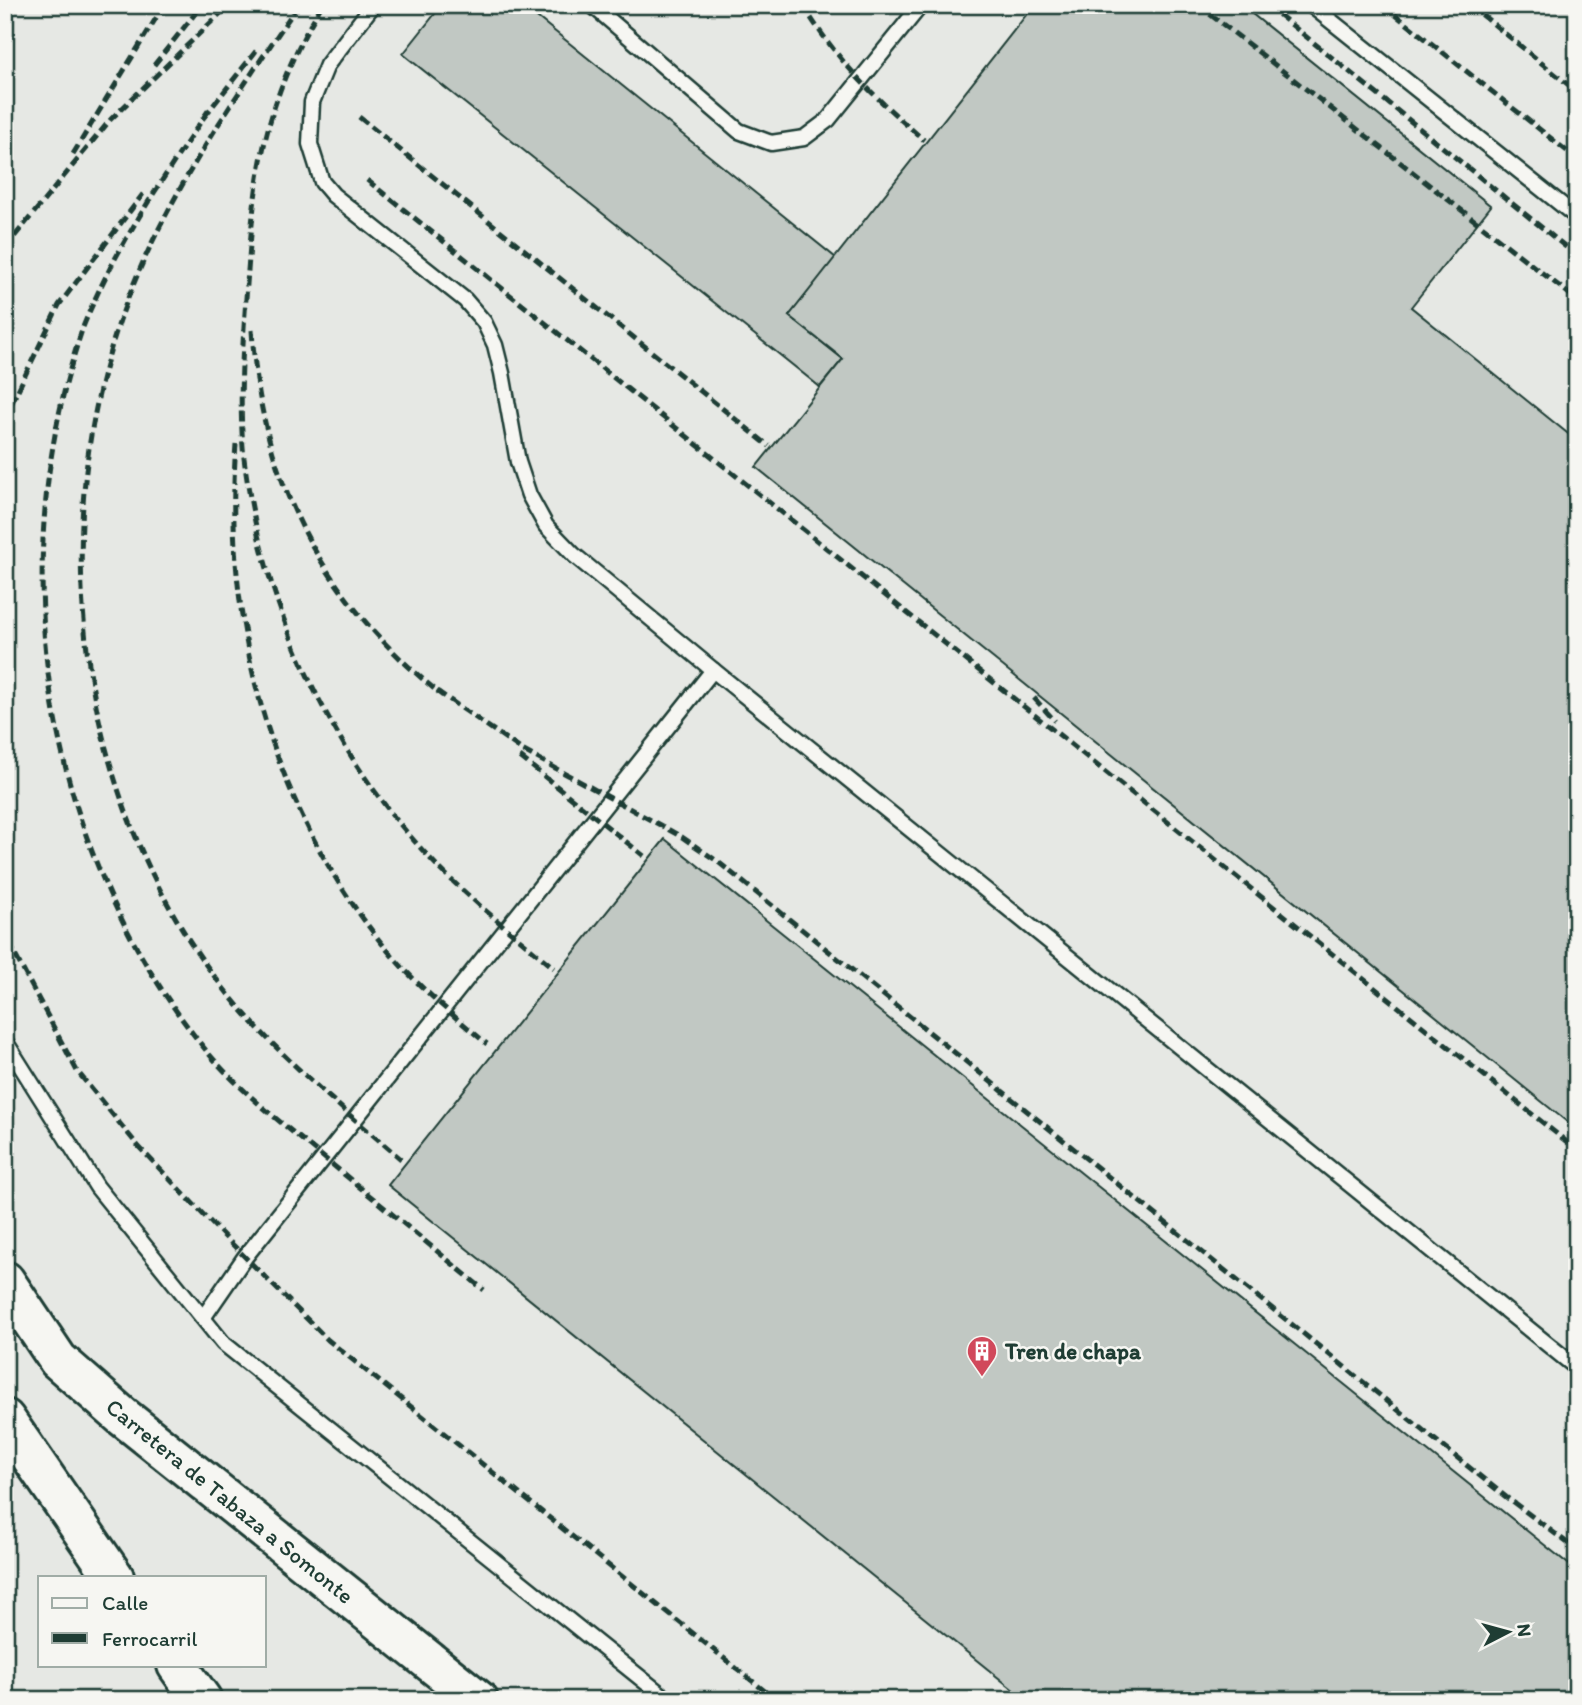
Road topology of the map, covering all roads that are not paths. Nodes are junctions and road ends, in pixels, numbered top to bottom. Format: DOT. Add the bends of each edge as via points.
graph roads {
  1 [pos="373,5"];
  2 [pos="592,5"];
  3 [pos="921,5"];
  4 [pos="1311,5"];
  5 [pos="1577,217"];
  6 [pos="713,670"];
  7 [pos="5,1041"];
  8 [pos="5,1281"];
  9 [pos="203,1318"];
  10 [pos="1577,1368"];
  11 [pos="5,1419"];
  12 [pos="113,1576"];
  13 [pos="178,1666"];
  14 [pos="202,1700"];
  15 [pos="478,1700"];
  16 [pos="668,1700"];
  1 -- 6 [label="lane" via="327,65 312,102 310,144 322,182 465,300 484,323 502,373 518,462 546,526 574,555"];
  2 -- 3 [label="lane" via="739,131 771,142 804,138 828,120"];
  4 -- 5 [label="lane"];
  6 -- 9 [label="lane" via="245,1257"];
  6 -- 10 [label="lane"];
  7 -- 9 [label="lane" via="97,1188"];
  8 -- 15 [label="street, Carretera de Tabaza a Somonte" via="58,1360"];
  9 -- 16 [label="lane" via="223,1343"];
  11 -- 12 [label="street"];
  13 -- 14 [label="street"];
}
